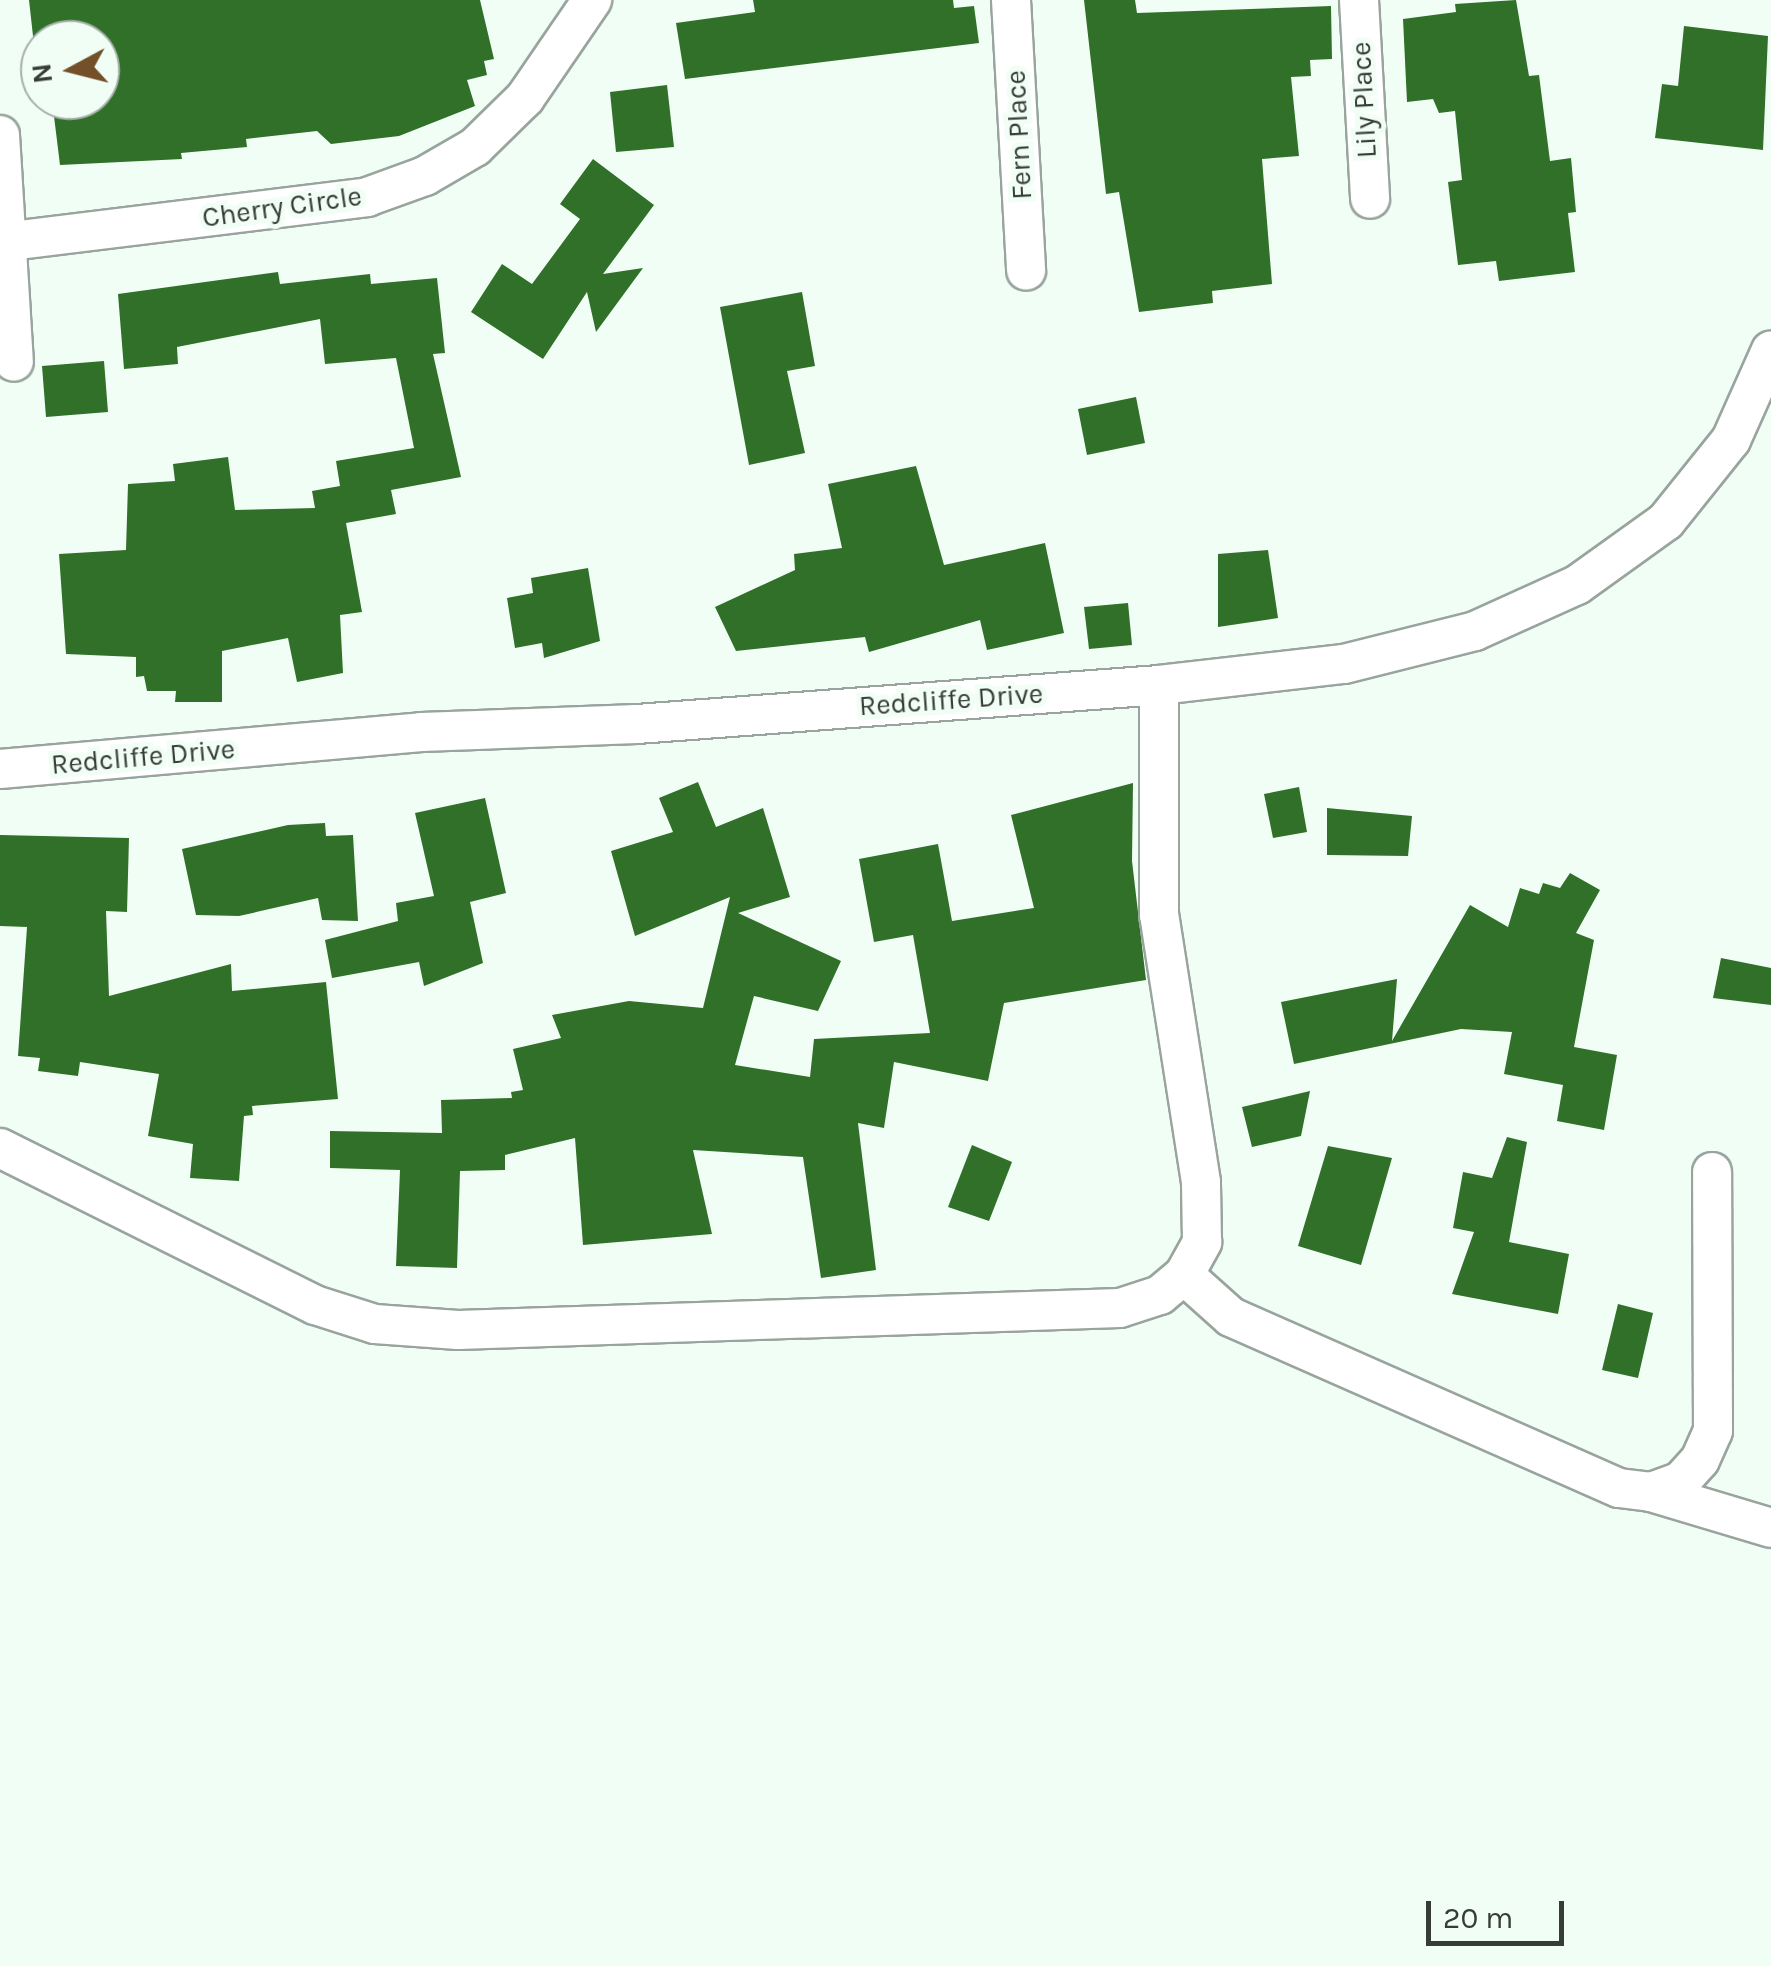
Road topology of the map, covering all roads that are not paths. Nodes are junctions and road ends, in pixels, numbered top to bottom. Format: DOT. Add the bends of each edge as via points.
graph roads {
  1 [pos="592,0"];
  2 [pos="1012,0"];
  3 [pos="1359,0"];
  4 [pos="0,135"];
  5 [pos="1370,199"];
  6 [pos="11,242"];
  7 [pos="1026,271"];
  8 [pos="1771,350"];
  9 [pos="14,362"];
  10 [pos="1159,685"];
  11 [pos="0,769"];
  12 [pos="0,1148"];
  13 [pos="1712,1172"];
  14 [pos="1184,1275"];
  15 [pos="1651,1492"];
  16 [pos="1771,1528"];
  1 -- 6 [label="street, Cherry Circle" via="525,98 474,147 425,176 367,197"];
  2 -- 7 [label="street, Fern Place"];
  3 -- 5 [label="street, Lily Place"];
  4 -- 6 [label="street"];
  6 -- 9 [label="street"];
  8 -- 10 [label="street, Redcliffe Drive" via="1730,440 1666,521 1577,585 1475,631 1344,664"];
  10 -- 11 [label="street, Redcliffe Drive" via="638,724 422,732"];
  10 -- 14 [label="street" via="1159,915 1201,1182 1202,1242"];
  12 -- 14 [label="street" via="316,1305 375,1324 458,1330 1120,1308 1160,1295"];
  13 -- 15 [label="street" via="1713,1431 1700,1460 1680,1481"];
  14 -- 15 [label="street" via="1231,1317 1618,1488"];
  15 -- 16 [label="street"];
}
